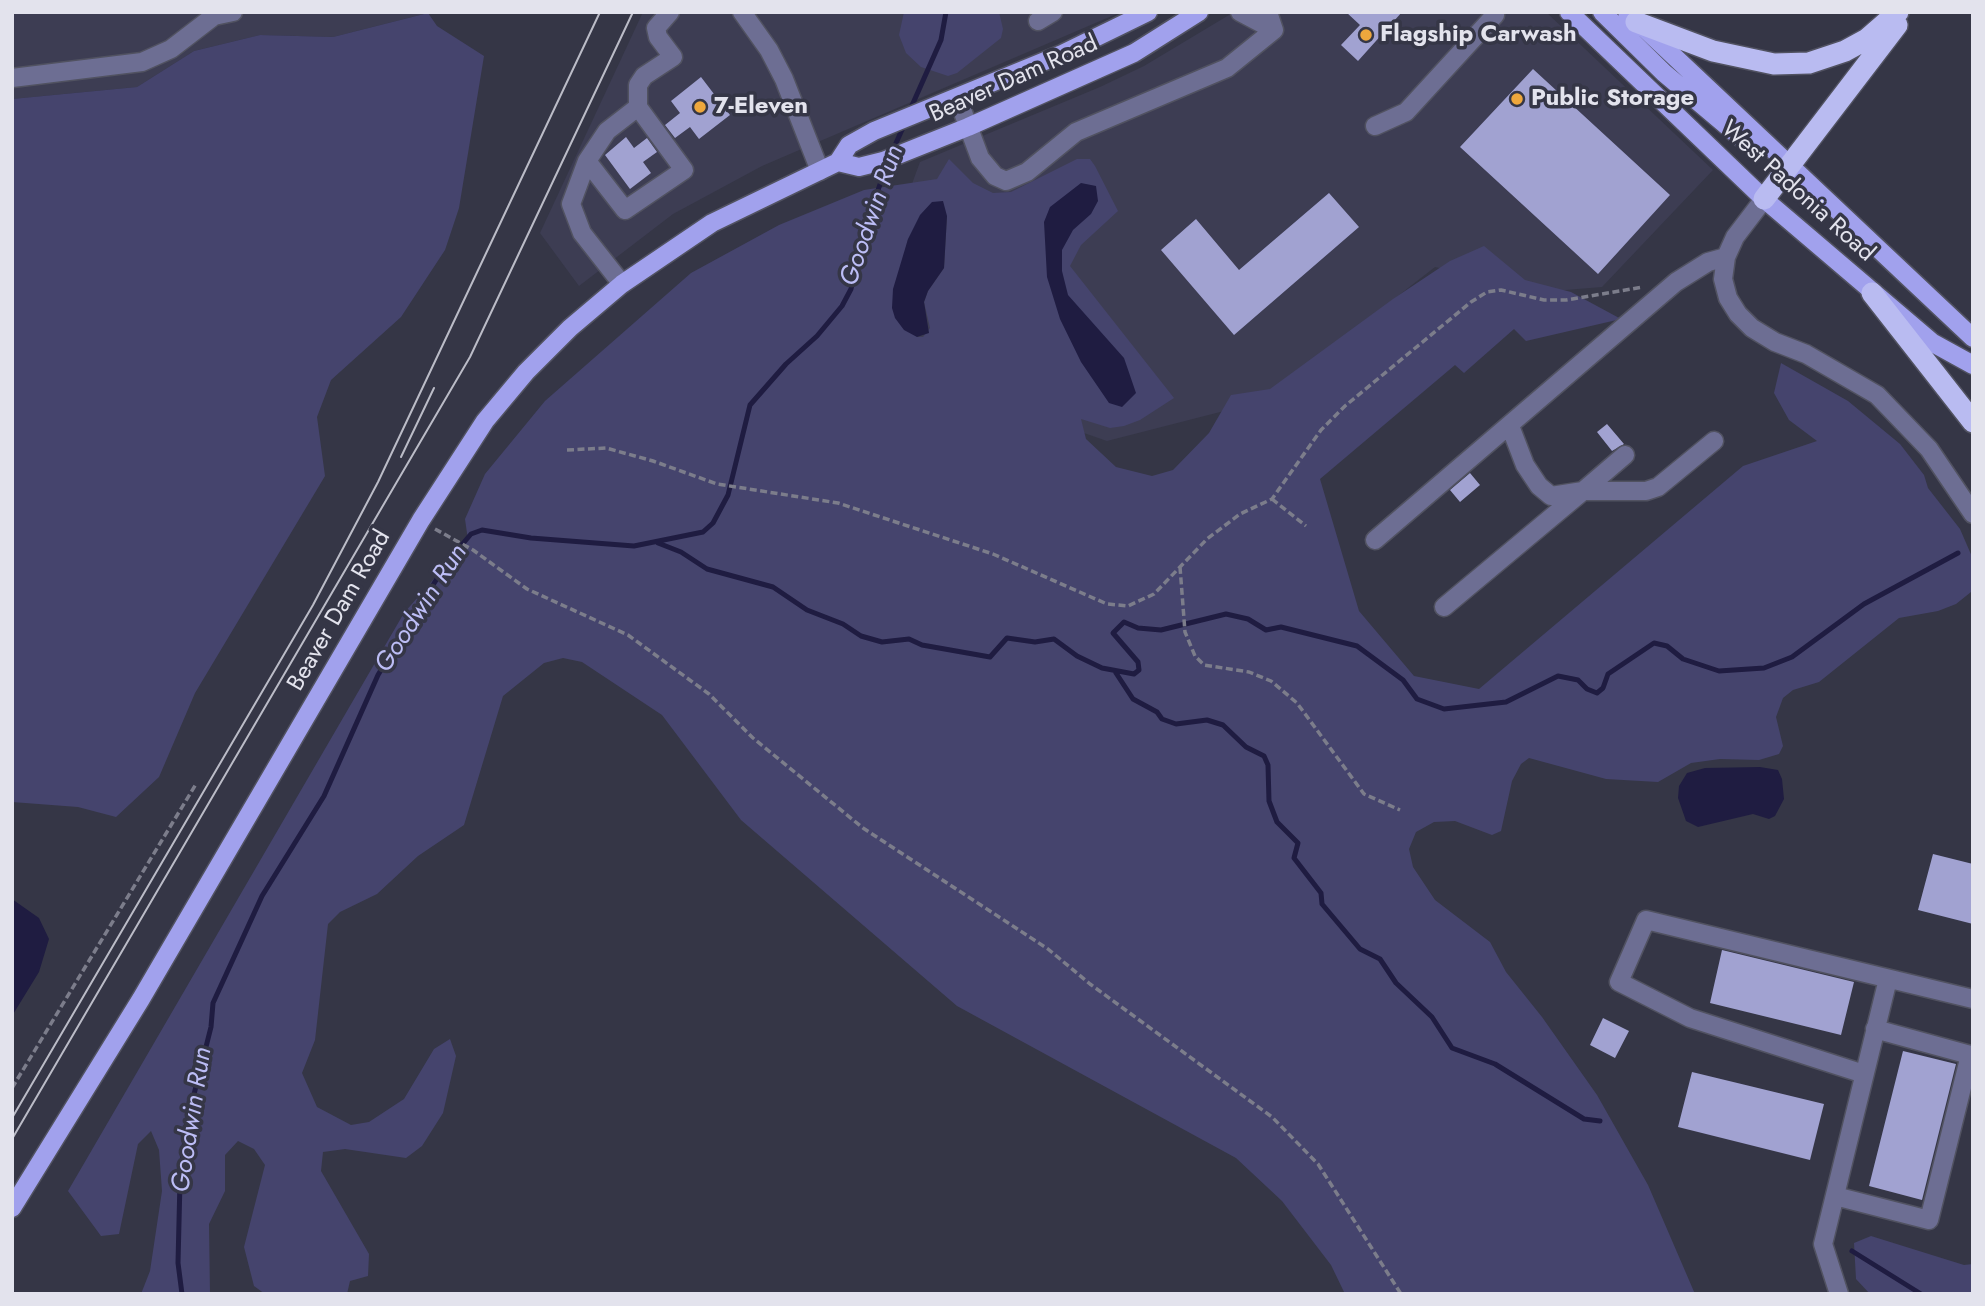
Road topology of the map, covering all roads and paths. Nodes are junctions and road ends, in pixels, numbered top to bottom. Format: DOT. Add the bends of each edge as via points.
graph roads {
  1 [pos="233,12"];
  2 [pos="670,12"];
  3 [pos="742,12"];
  4 [pos="1148,12"];
  5 [pos="1199,12"];
  6 [pos="1240,12"];
  7 [pos="1268,12"];
  8 [pos="1494,12"];
  9 [pos="1569,12"];
  10 [pos="1602,12"];
  11 [pos="1898,12"];
  12 [pos="1907,12"];
  13 [pos="1632,17"];
  14 [pos="1274,30"];
  15 [pos="12,78"];
  16 [pos="958,99"];
  17 [pos="638,107"];
  18 [pos="1375,126"];
  19 [pos="968,127"];
  20 [pos="587,161"];
  21 [pos="838,162"];
  22 [pos="1788,167"];
  23 [pos="820,171"];
  24 [pos="1764,199"];
  25 [pos="1726,257"];
  26 [pos="1676,282"];
  27 [pos="622,284"];
  28 [pos="1872,293"];
  29 [pos="1973,338"];
  30 [pos="1973,365"];
  31 [pos="1973,422"];
  32 [pos="1510,426"];
  33 [pos="1714,441"];
  34 [pos="567,450"];
  35 [pos="1625,455"];
  36 [pos="1583,491"];
  37 [pos="1272,499"];
  38 [pos="1973,514"];
  39 [pos="1306,526"];
  40 [pos="445,535"];
  41 [pos="1375,540"];
  42 [pos="1180,567"];
  43 [pos="1444,607"];
  44 [pos="196,784"];
  45 [pos="1400,810"];
  46 [pos="1888,979"];
  47 [pos="1973,999"];
  48 [pos="1875,1029"];
  49 [pos="1864,1074"];
  50 [pos="12,1088"];
  51 [pos="1835,1196"];
  52 [pos="12,1208"];
  53 [pos="1401,1294"];
  54 [pos="1839,1294"];
  1 -- 15 [label="street" via="214,16 171,49 142,62"];
  2 -- 17 [label="street" via="656,28 673,57 644,76 638,85"];
  3 -- 23 [label="street" via="769,50"];
  4 -- 16 [label="main road, Beaver Dam Road"];
  5 -- 19 [label="main road, Beaver Dam Road" via="1124,58"];
  6 -- 14 [label="street"];
  7 -- 14 [label="street"];
  8 -- 18 [label="street" via="1406,112"];
  9 -- 24 [label="main road, West Padonia Road"];
  10 -- 22 [label="main road" via="1664,73 1751,146"];
  11 -- 13 [label="highway" via="1867,39 1844,51 1809,63 1774,64 1713,51"];
  12 -- 22 [label="highway"];
  13 -- 22 [label="main road, West Padonia Road"];
  14 -- 19 [label="street" via="1227,68 1076,132 1027,172 1006,181 985,167"];
  16 -- 19 [label="street"];
  16 -- 21 [label="main road, Beaver Dam Road" via="874,131 849,145"];
  17 -- 20 [label="street" via="607,131"];
  17 -- 20 [label="street" via="684,170 625,210"];
  19 -- 21 [label="main road, Beaver Dam Road" via="859,167"];
  20 -- 27 [label="street" via="571,204 574,218"];
  21 -- 23 [label="main road, Beaver Dam Road"];
  22 -- 24 [label="highway"];
  22 -- 29 [label="main road, West Padonia Road"];
  23 -- 27 [label="main road, Beaver Dam Road" via="712,223"];
  24 -- 25 [label="street"];
  24 -- 28 [label="main road, West Padonia Road"];
  25 -- 26 [label="street"];
  25 -- 38 [label="street" via="1723,279 1738,314 1775,342 1806,354 1877,396 1929,449"];
  26 -- 32 [label="street"];
  26 -- 37 [label="path" via="1566,300 1487,292 1345,406 1321,430"];
  27 -- 52 [label="main road, Beaver Dam Road" via="526,372 467,448"];
  28 -- 30 [label="main road, West Padonia Road" via="1933,343"];
  28 -- 31 [label="highway"];
  32 -- 36 [label="street" via="1539,486 1551,496"];
  32 -- 41 [label="street"];
  33 -- 36 [label="street" via="1658,487"];
  34 -- 42 [label="path" via="606,448 717,484 820,498 993,554 1117,607 1140,603"];
  35 -- 36 [label="street"];
  36 -- 43 [label="street"];
  37 -- 39 [label="path"];
  37 -- 42 [label="path" via="1240,514"];
  40 -- 53 [label="path" via="527,589 628,635 709,694 753,738 863,828 1048,949 1272,1116 1318,1164"];
  42 -- 45 [label="path" via="1185,632 1190,648 1204,665 1261,675 1282,689 1364,794"];
  44 -- 50 [label="path"];
  46 -- 47 [label="street"];
  46 -- 48 [label="street"];
  46 -- 49 [label="street" via="1646,920 1619,982 1690,1018"];
  48 -- 49 [label="street"];
  48 -- 51 [label="street" via="1970,1055 1929,1220"];
  49 -- 51 [label="street"];
  51 -- 54 [label="street" via="1823,1244"];
}
